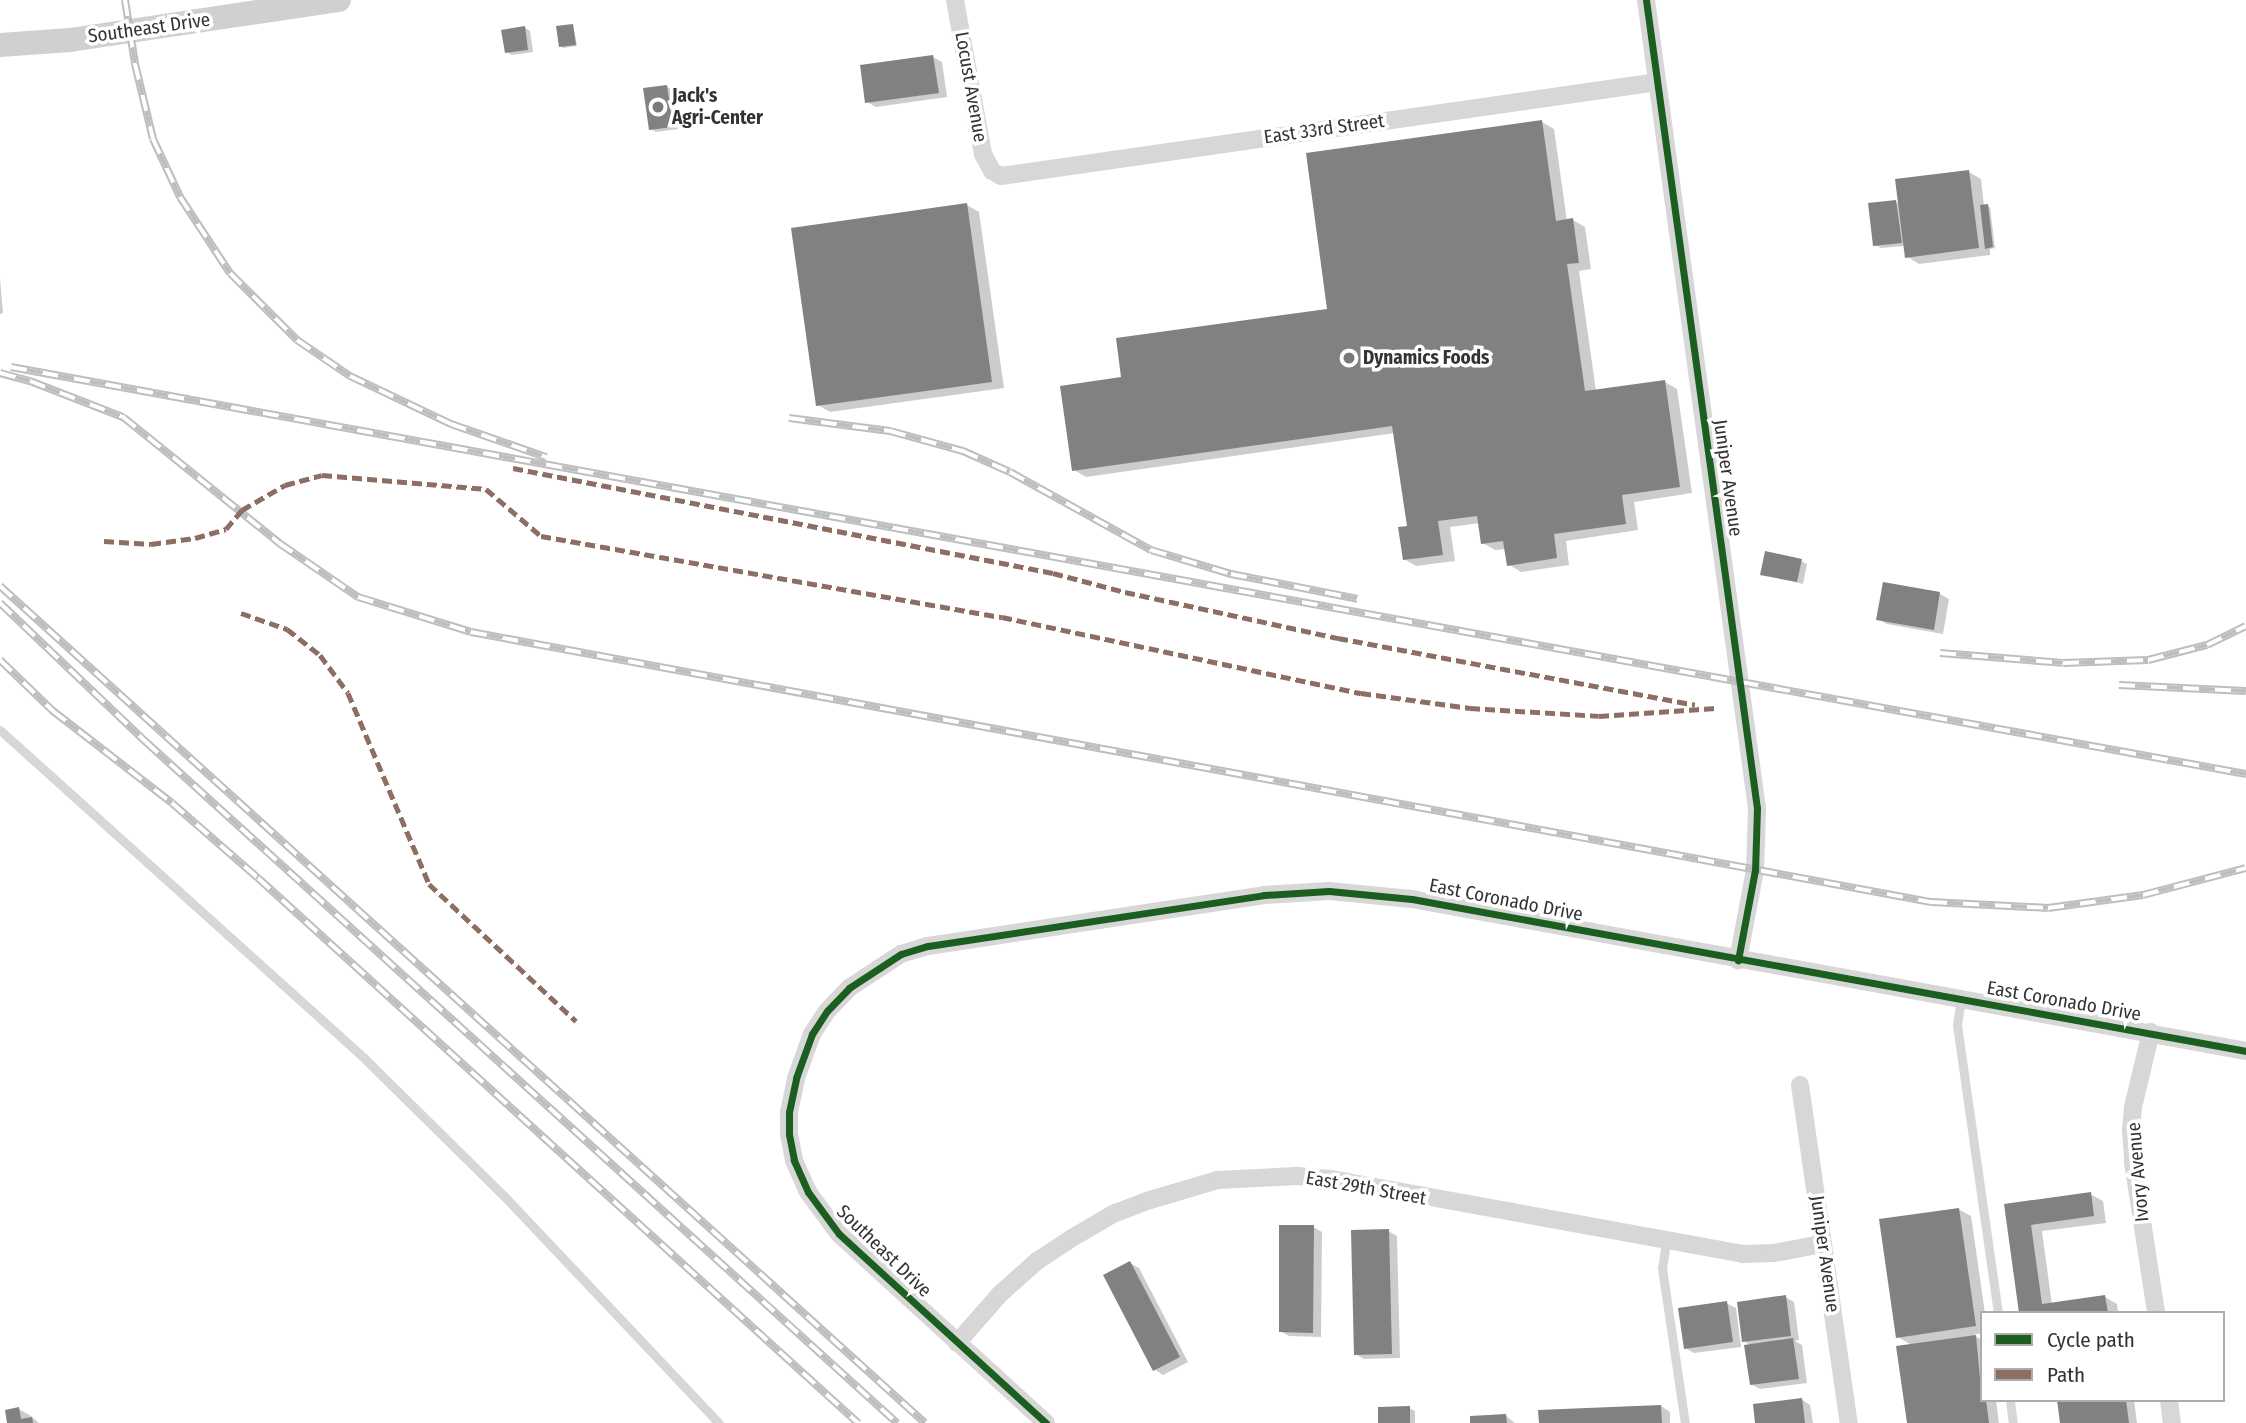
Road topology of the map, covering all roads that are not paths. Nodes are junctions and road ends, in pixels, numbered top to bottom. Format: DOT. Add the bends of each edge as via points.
graph roads {
  1 [pos="339,0"];
  2 [pos="956,0"];
  3 [pos="1646,0"];
  4 [pos="0,45"];
  5 [pos="1657,82"];
  6 [pos="992,171"];
  7 [pos="0,730"];
  8 [pos="1738,960"];
  9 [pos="1961,999"];
  10 [pos="2151,1032"];
  11 [pos="2246,1051"];
  12 [pos="803,1057"];
  13 [pos="1800,1085"];
  14 [pos="1666,1241"];
  15 [pos="1823,1244"];
  16 [pos="1998,1311"];
  17 [pos="2156,1311"];
  18 [pos="957,1343"];
  19 [pos="2010,1402"];
  20 [pos="2169,1402"];
  21 [pos="719,1423"];
  22 [pos="1046,1423"];
  23 [pos="1685,1423"];
  24 [pos="1849,1423"];
  25 [pos="2013,1423"];
  26 [pos="2172,1423"];
  1 -- 4 [label="main road, Southeast Drive" via="71,40"];
  2 -- 6 [label="street, Locust Avenue" via="974,118"];
  3 -- 5 [label="street, Juniper Avenue"];
  5 -- 6 [label="street, East 33rd Street" via="1001,176"];
  5 -- 8 [label="street, Juniper Avenue" via="1757,808 1755,870"];
  7 -- 21 [label="lane" via="365,1059 506,1198"];
  8 -- 9 [label="street, East Coronado Drive"];
  8 -- 12 [label="street, East Coronado Drive" via="1412,899 1329,891 1264,895 955,940 901,954 849,988 820,1022"];
  9 -- 10 [label="street, East Coronado Drive"];
  9 -- 16 [label="lane" via="1957,1025"];
  10 -- 11 [label="street, East Coronado Drive"];
  10 -- 17 [label="street, Ivory Avenue" via="2131,1130"];
  12 -- 18 [label="street, Southeast Drive" via="789,1112 789,1134 808,1192 839,1234"];
  13 -- 15 [label="street, Juniper Avenue"];
  14 -- 15 [label="street, East 29th Street" via="1742,1254"];
  14 -- 18 [label="street, East 29th Street" via="1331,1179 1218,1180 1150,1199 1072,1238 1000,1294"];
  14 -- 23 [label="lane" via="1662,1268"];
  15 -- 24 [label="street, Juniper Avenue"];
  18 -- 22 [label="street, Southeast Drive"];
  19 -- 25 [label="lane"];
  20 -- 26 [label="street"];
}
